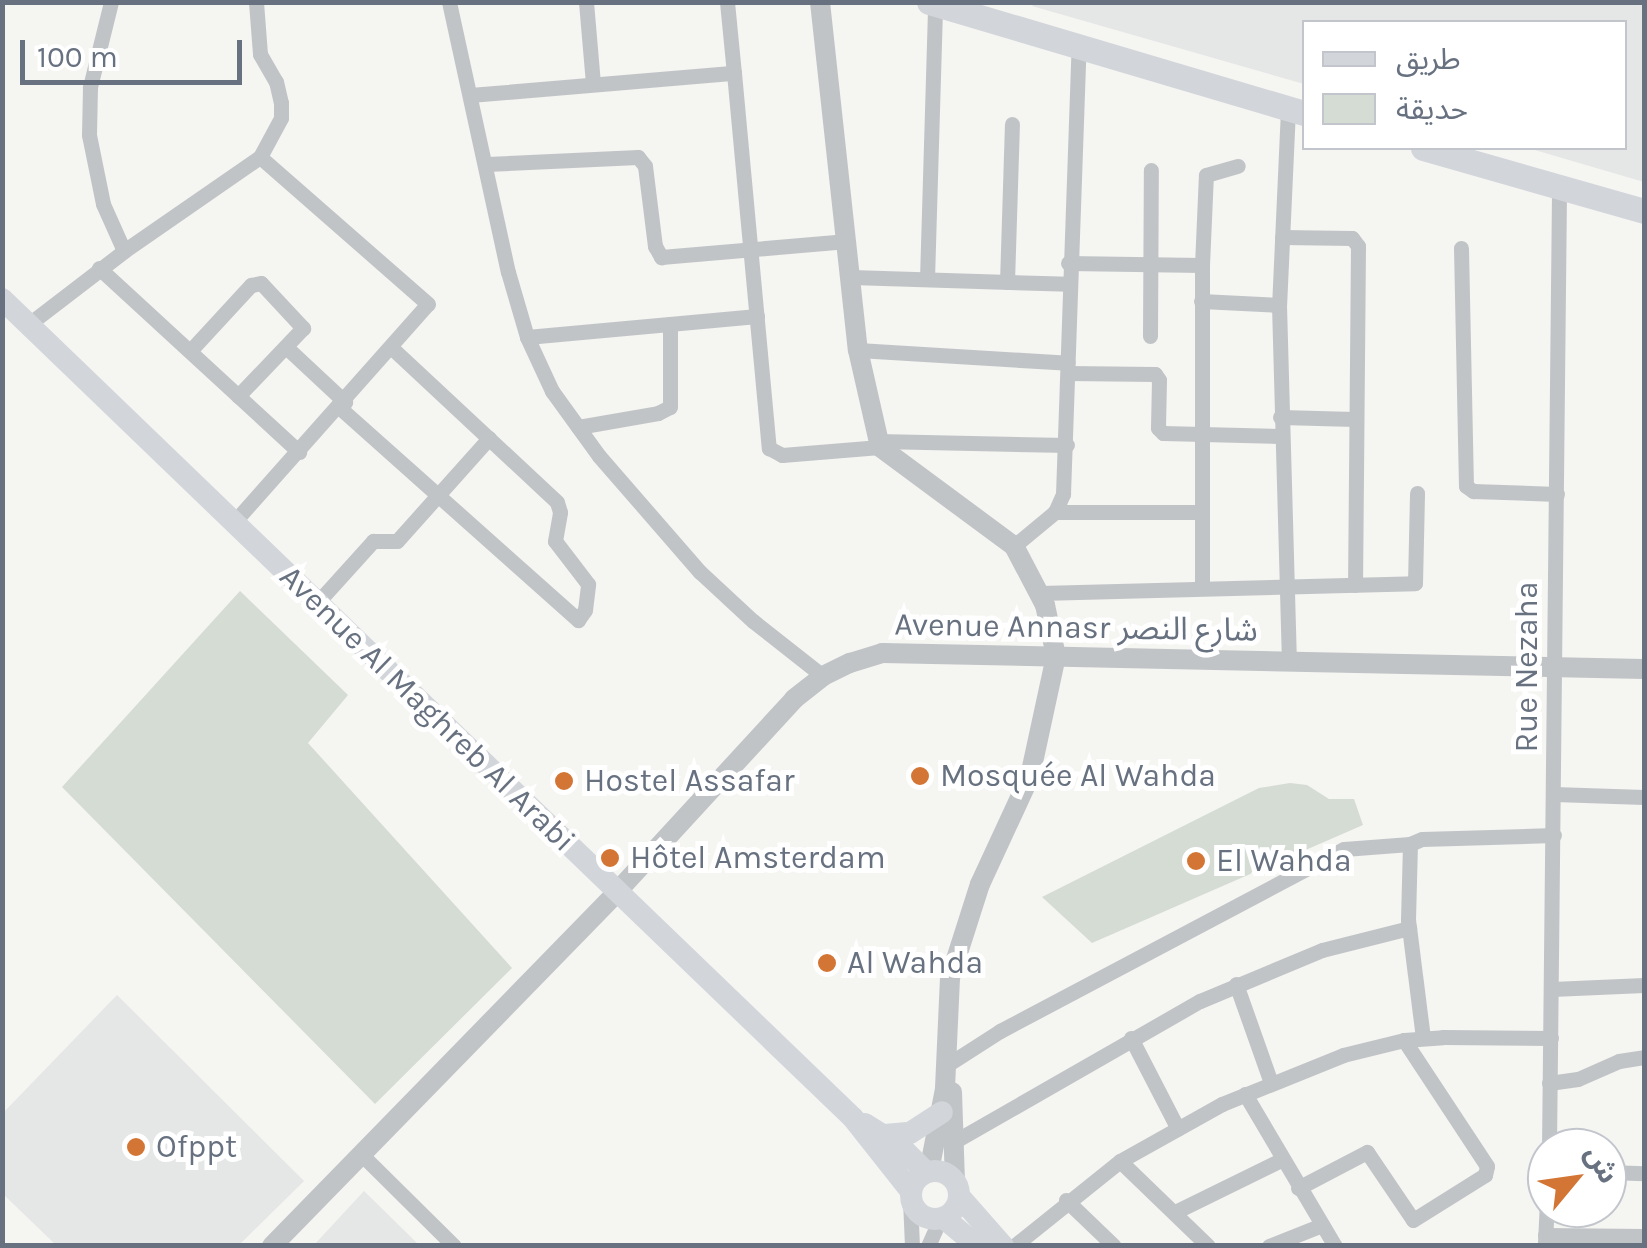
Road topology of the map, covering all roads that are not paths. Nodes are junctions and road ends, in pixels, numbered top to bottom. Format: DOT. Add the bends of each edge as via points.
graph roads {
  1 [pos="110,2"];
  2 [pos="256,2"];
  3 [pos="449,2"];
  4 [pos="586,2"];
  5 [pos="728,2"];
  6 [pos="820,2"];
  7 [pos="836,2"];
  8 [pos="932,3"];
  9 [pos="997,13"];
  10 [pos="1079,47"];
  11 [pos="830,56"];
  12 [pos="734,73"];
  13 [pos="593,83"];
  14 [pos="470,96"];
  15 [pos="1296,111"];
  16 [pos="1012,124"];
  17 [pos="1430,150"];
  18 [pos="260,157"];
  19 [pos="486,164"];
  20 [pos="1238,166"];
  21 [pos="1152,170"];
  22 [pos="1559,187"];
  23 [pos="1644,211"];
  24 [pos="1282,237"];
  25 [pos="847,240"];
  26 [pos="1460,248"];
  27 [pos="749,249"];
  28 [pos="124,251"];
  29 [pos="1068,262"];
  30 [pos="1150,264"];
  31 [pos="1202,265"];
  32 [pos="100,268"];
  33 [pos="851,277"];
  34 [pos="928,279"];
  35 [pos="1008,282"];
  36 [pos="1068,284"];
  37 [pos="2,299"];
  38 [pos="1201,301"];
  39 [pos="1279,305"];
  40 [pos="757,316"];
  41 [pos="30,324"];
  42 [pos="670,324"];
  43 [pos="1150,336"];
  44 [pos="527,337"];
  45 [pos="286,346"];
  46 [pos="392,348"];
  47 [pos="858,350"];
  48 [pos="190,352"];
  49 [pos="1068,368"];
  50 [pos="238,396"];
  51 [pos="343,405"];
  52 [pos="1280,417"];
  53 [pos="1354,418"];
  54 [pos="578,426"];
  55 [pos="1204,434"];
  56 [pos="1280,436"];
  57 [pos="489,438"];
  58 [pos="879,444"];
  59 [pos="1067,445"];
  60 [pos="299,452"];
  61 [pos="1417,493"];
  62 [pos="1557,494"];
  63 [pos="438,495"];
  64 [pos="1055,512"];
  65 [pos="1202,512"];
  66 [pos="235,521"];
  67 [pos="1014,546"];
  68 [pos="1284,584"];
  69 [pos="1355,584"];
  70 [pos="1202,587"];
  71 [pos="1040,593"];
  72 [pos="317,603"];
  73 [pos="1056,656"];
  74 [pos="1289,661"];
  75 [pos="1554,666"];
  76 [pos="1644,669"];
  77 [pos="823,676"];
  78 [pos="1554,794"];
  79 [pos="1644,797"];
  80 [pos="1554,836"];
  81 [pos="1410,844"];
  82 [pos="615,894"];
  83 [pos="1408,928"];
  84 [pos="1236,984"];
  85 [pos="1644,985"];
  86 [pos="1552,988"];
  87 [pos="1131,1038"];
  88 [pos="1423,1038"];
  89 [pos="1551,1038"];
  90 [pos="1404,1040"];
  91 [pos="1644,1057"];
  92 [pos="947,1065"];
  93 [pos="1271,1083"];
  94 [pos="1549,1083"];
  95 [pos="1245,1094"];
  96 [pos="942,1112"];
  97 [pos="853,1118"];
  98 [pos="1549,1128"];
  99 [pos="1178,1129"];
  100 [pos="885,1135"];
  101 [pos="957,1140"];
  102 [pos="360,1153"];
  103 [pos="1281,1160"];
  104 [pos="1120,1161"];
  105 [pos="919,1183"];
  106 [pos="1298,1188"];
  107 [pos="957,1189"];
  108 [pos="1066,1200"];
  109 [pos="1175,1212"];
  110 [pos="942,1218"];
  111 [pos="1322,1226"];
  112 [pos="1644,1236"];
  113 [pos="1545,1240"];
  114 [pos="272,1246"];
  115 [pos="454,1246"];
  116 [pos="912,1246"];
  117 [pos="928,1246"];
  118 [pos="951,1246"];
  119 [pos="968,1246"];
  120 [pos="977,1246"];
  121 [pos="1003,1246"];
  122 [pos="1014,1246"];
  123 [pos="1114,1246"];
  124 [pos="1208,1246"];
  125 [pos="1269,1246"];
  126 [pos="1335,1246"];
  1 -- 28 [label="street" via="90,86 88,136 103,204"];
  2 -- 18 [label="street" via="260,54 281,102 281,118"];
  3 -- 14 [label="street"];
  4 -- 13 [label="street"];
  5 -- 12 [label="street"];
  6 -- 11 [label="street"];
  7 -- 11 [label="street"];
  8 -- 9 [label="main road"];
  8 -- 34 [label="street"];
  9 -- 10 [label="main road"];
  10 -- 15 [label="main road"];
  10 -- 29 [label="street"];
  11 -- 25 [label="street"];
  12 -- 13 [label="street"];
  12 -- 27 [label="street"];
  13 -- 14 [label="street"];
  14 -- 19 [label="street"];
  15 -- 24 [label="street"];
  16 -- 35 [label="street"];
  17 -- 22 [label="main road"];
  18 -- 28 [label="street"];
  18 -- 46 [label="street" via="427,302"];
  19 -- 27 [label="street" via="638,157 645,166 658,254"];
  19 -- 44 [label="street"];
  20 -- 31 [label="street" via="1206,175"];
  21 -- 30 [label="street"];
  22 -- 23 [label="main road"];
  22 -- 62 [label="street, Rue Nezaha"];
  24 -- 39 [label="street"];
  24 -- 53 [label="street" via="1357,242"];
  25 -- 27 [label="street"];
  25 -- 33 [label="street"];
  26 -- 62 [label="street" via="1466,486"];
  27 -- 40 [label="street"];
  28 -- 32 [label="street"];
  29 -- 30 [label="street"];
  29 -- 36 [label="street"];
  30 -- 31 [label="street"];
  30 -- 43 [label="street"];
  31 -- 38 [label="street"];
  32 -- 41 [label="street"];
  32 -- 48 [label="street"];
  33 -- 34 [label="street"];
  33 -- 47 [label="street"];
  34 -- 35 [label="street"];
  35 -- 36 [label="street"];
  36 -- 49 [label="street"];
  37 -- 41 [label="main road, Avenue Al Maghreb Al Arabi"];
  38 -- 39 [label="street"];
  38 -- 55 [label="street"];
  39 -- 52 [label="street"];
  40 -- 42 [label="street"];
  40 -- 58 [label="street" via="772,452"];
  41 -- 66 [label="main road, Avenue Al Maghreb Al Arabi"];
  42 -- 44 [label="street"];
  42 -- 54 [label="street" via="670,407"];
  44 -- 54 [label="street" via="552,391"];
  45 -- 48 [label="street" via="302,323 258,282"];
  45 -- 50 [label="street"];
  45 -- 51 [label="street"];
  46 -- 51 [label="street"];
  46 -- 57 [label="street"];
  47 -- 49 [label="street"];
  47 -- 58 [label="street"];
  48 -- 50 [label="street"];
  49 -- 55 [label="street" via="1155,374 1160,431"];
  49 -- 59 [label="street"];
  50 -- 60 [label="street"];
  51 -- 60 [label="street"];
  51 -- 63 [label="street"];
  52 -- 53 [label="street"];
  52 -- 56 [label="street"];
  53 -- 69 [label="street"];
  54 -- 77 [label="street" via="700,572"];
  55 -- 56 [label="street"];
  55 -- 65 [label="street"];
  56 -- 68 [label="street"];
  57 -- 63 [label="street"];
  57 -- 63 [label="street" via="560,508 555,541 588,584 586,610 578,620"];
  58 -- 59 [label="street"];
  58 -- 67 [label="street"];
  59 -- 64 [label="street"];
  60 -- 66 [label="street"];
  61 -- 69 [label="street" via="1418,580"];
  62 -- 75 [label="street, Rue Nezaha"];
  63 -- 72 [label="street" via="396,542 372,541"];
  64 -- 65 [label="street"];
  64 -- 67 [label="street"];
  65 -- 70 [label="street"];
  66 -- 72 [label="main road, Avenue Al Maghreb Al Arabi"];
  67 -- 71 [label="street"];
  68 -- 69 [label="street"];
  68 -- 70 [label="street"];
  68 -- 74 [label="street"];
  70 -- 71 [label="street"];
  71 -- 73 [label="street"];
  72 -- 82 [label="main road, Avenue Al Maghreb Al Arabi"];
  73 -- 74 [label="street, Avenue Annasr شارع النصر"];
  73 -- 77 [label="street, Avenue Annasr شارع النصر" via="882,653"];
  73 -- 92 [label="street" via="1030,776 980,884 950,978"];
  74 -- 75 [label="street, Avenue Annasr شارع النصر"];
  75 -- 76 [label="street, Avenue Annasr شارع النصر"];
  75 -- 78 [label="street, Rue Nezaha"];
  77 -- 82 [label="street, Avenue Annasr شارع النصر" via="771,723"];
  78 -- 79 [label="street"];
  78 -- 80 [label="street, Rue Nezaha"];
  80 -- 81 [label="street"];
  80 -- 86 [label="street, Rue Nezaha"];
  81 -- 83 [label="street"];
  81 -- 92 [label="street" via="1344,849"];
  82 -- 97 [label="main road, Avenue Al Maghreb Al Arabi"];
  82 -- 102 [label="street, Avenue Annasr شارع النصر"];
  83 -- 84 [label="street" via="1322,950"];
  83 -- 88 [label="street"];
  84 -- 87 [label="street"];
  84 -- 93 [label="street"];
  85 -- 86 [label="street"];
  86 -- 89 [label="street, Rue Nezaha"];
  87 -- 99 [label="street"];
  87 -- 101 [label="street"];
  88 -- 89 [label="street"];
  88 -- 90 [label="street"];
  89 -- 94 [label="street, Rue Nezaha"];
  90 -- 93 [label="street"];
  90 -- 106 [label="street" via="1487,1166 1486,1175 1413,1220 1367,1152"];
  91 -- 94 [label="street"];
  92 -- 96 [label="street"];
  92 -- 101 [label="street"];
  93 -- 95 [label="street"];
  94 -- 98 [label="street, Rue Nezaha"];
  95 -- 99 [label="street"];
  95 -- 103 [label="street"];
  96 -- 100 [label="main road" via="910,1133"];
  96 -- 105 [label="street"];
  97 -- 100 [label="main road, Avenue Al Maghreb Al Arabi"];
  97 -- 105 [label="main road, Avenue Al Maghreb Al Arabi"];
  99 -- 104 [label="street"];
  100 -- 105 [label="main road, Avenue Al Maghreb Al Arabi"];
  101 -- 107 [label="street"];
  102 -- 114 [label="street, Avenue Annasr شارع النصر"];
  102 -- 115 [label="street"];
  103 -- 106 [label="street"];
  103 -- 109 [label="street"];
  104 -- 108 [label="street"];
  104 -- 109 [label="street"];
  105 -- 107 [label="main road" via="944,1172"];
  105 -- 110 [label="main road" via="918,1214"];
  105 -- 116 [label="street"];
  106 -- 111 [label="street"];
  107 -- 110 [label="main road" via="954,1210"];
  107 -- 121 [label="main road"];
  108 -- 122 [label="street"];
  108 -- 123 [label="street"];
  109 -- 124 [label="street"];
  110 -- 117 [label="street"];
  110 -- 120 [label="main road"];
  111 -- 125 [label="street"];
  111 -- 126 [label="street"];
  112 -- 113 [label="street"];
  118 -- 119 [label="main road"];
}
